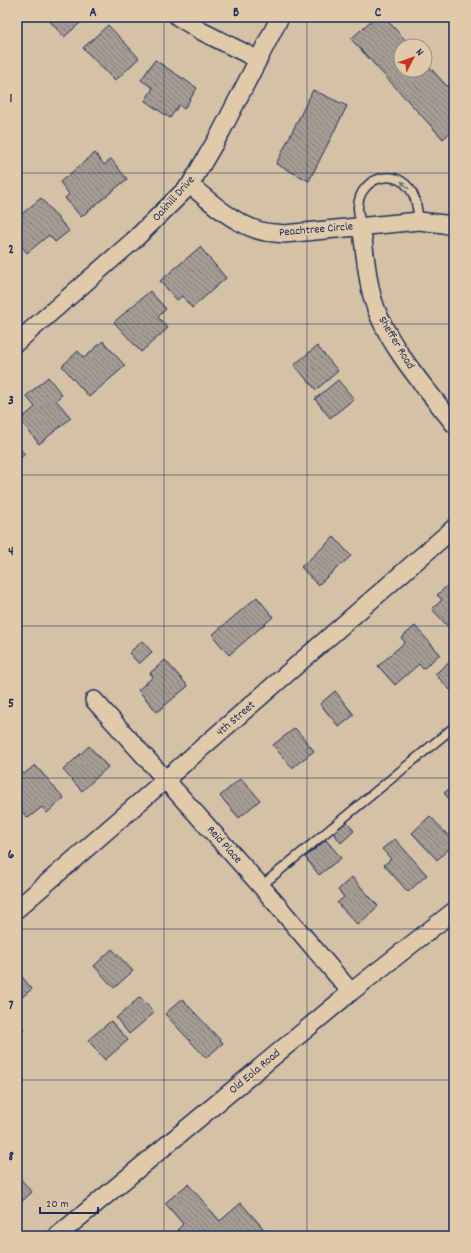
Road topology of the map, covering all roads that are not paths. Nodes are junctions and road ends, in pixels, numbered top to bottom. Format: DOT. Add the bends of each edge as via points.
graph roads {
  1 [pos="178,17"];
  2 [pos="280,17"];
  3 [pos="257,59"];
  4 [pos="190,186"];
  5 [pos="419,221"];
  6 [pos="361,226"];
  7 [pos="454,226"];
  8 [pos="17,342"];
  9 [pos="454,424"];
  10 [pos="454,528"];
  11 [pos="94,700"];
  12 [pos="454,727"];
  13 [pos="166,780"];
  14 [pos="261,886"];
  15 [pos="17,909"];
  16 [pos="454,912"];
  17 [pos="351,992"];
  18 [pos="58,1236"];
  1 -- 3 [label="street"];
  2 -- 3 [label="street, Oakhill Drive"];
  3 -- 4 [label="street, Oakhill Drive" via="221,132"];
  4 -- 6 [label="street, Peachtree Circle" via="226,214 244,225 264,232 284,234"];
  4 -- 8 [label="street, Oakhill Drive" via="133,241"];
  5 -- 6 [label="street, Peachtree Circle"];
  5 -- 6 [label="lane, Peachtree Circle, one-way" via="415,199 410,190 397,178 387,177 367,186 360,196 358,208"];
  5 -- 7 [label="street, Peachtree Circle"];
  6 -- 9 [label="street, Sheffer Road" via="372,296 384,328 410,368"];
  10 -- 13 [label="street, 4th Street"];
  11 -- 13 [label="street, Reid Place"];
  12 -- 14 [label="lane"];
  13 -- 14 [label="street, Reid Place"];
  13 -- 15 [label="street, 4th Street"];
  14 -- 17 [label="street, Reid Place"];
  16 -- 17 [label="street, Old Eola Road"];
  17 -- 18 [label="street, Old Eola Road"];
}
